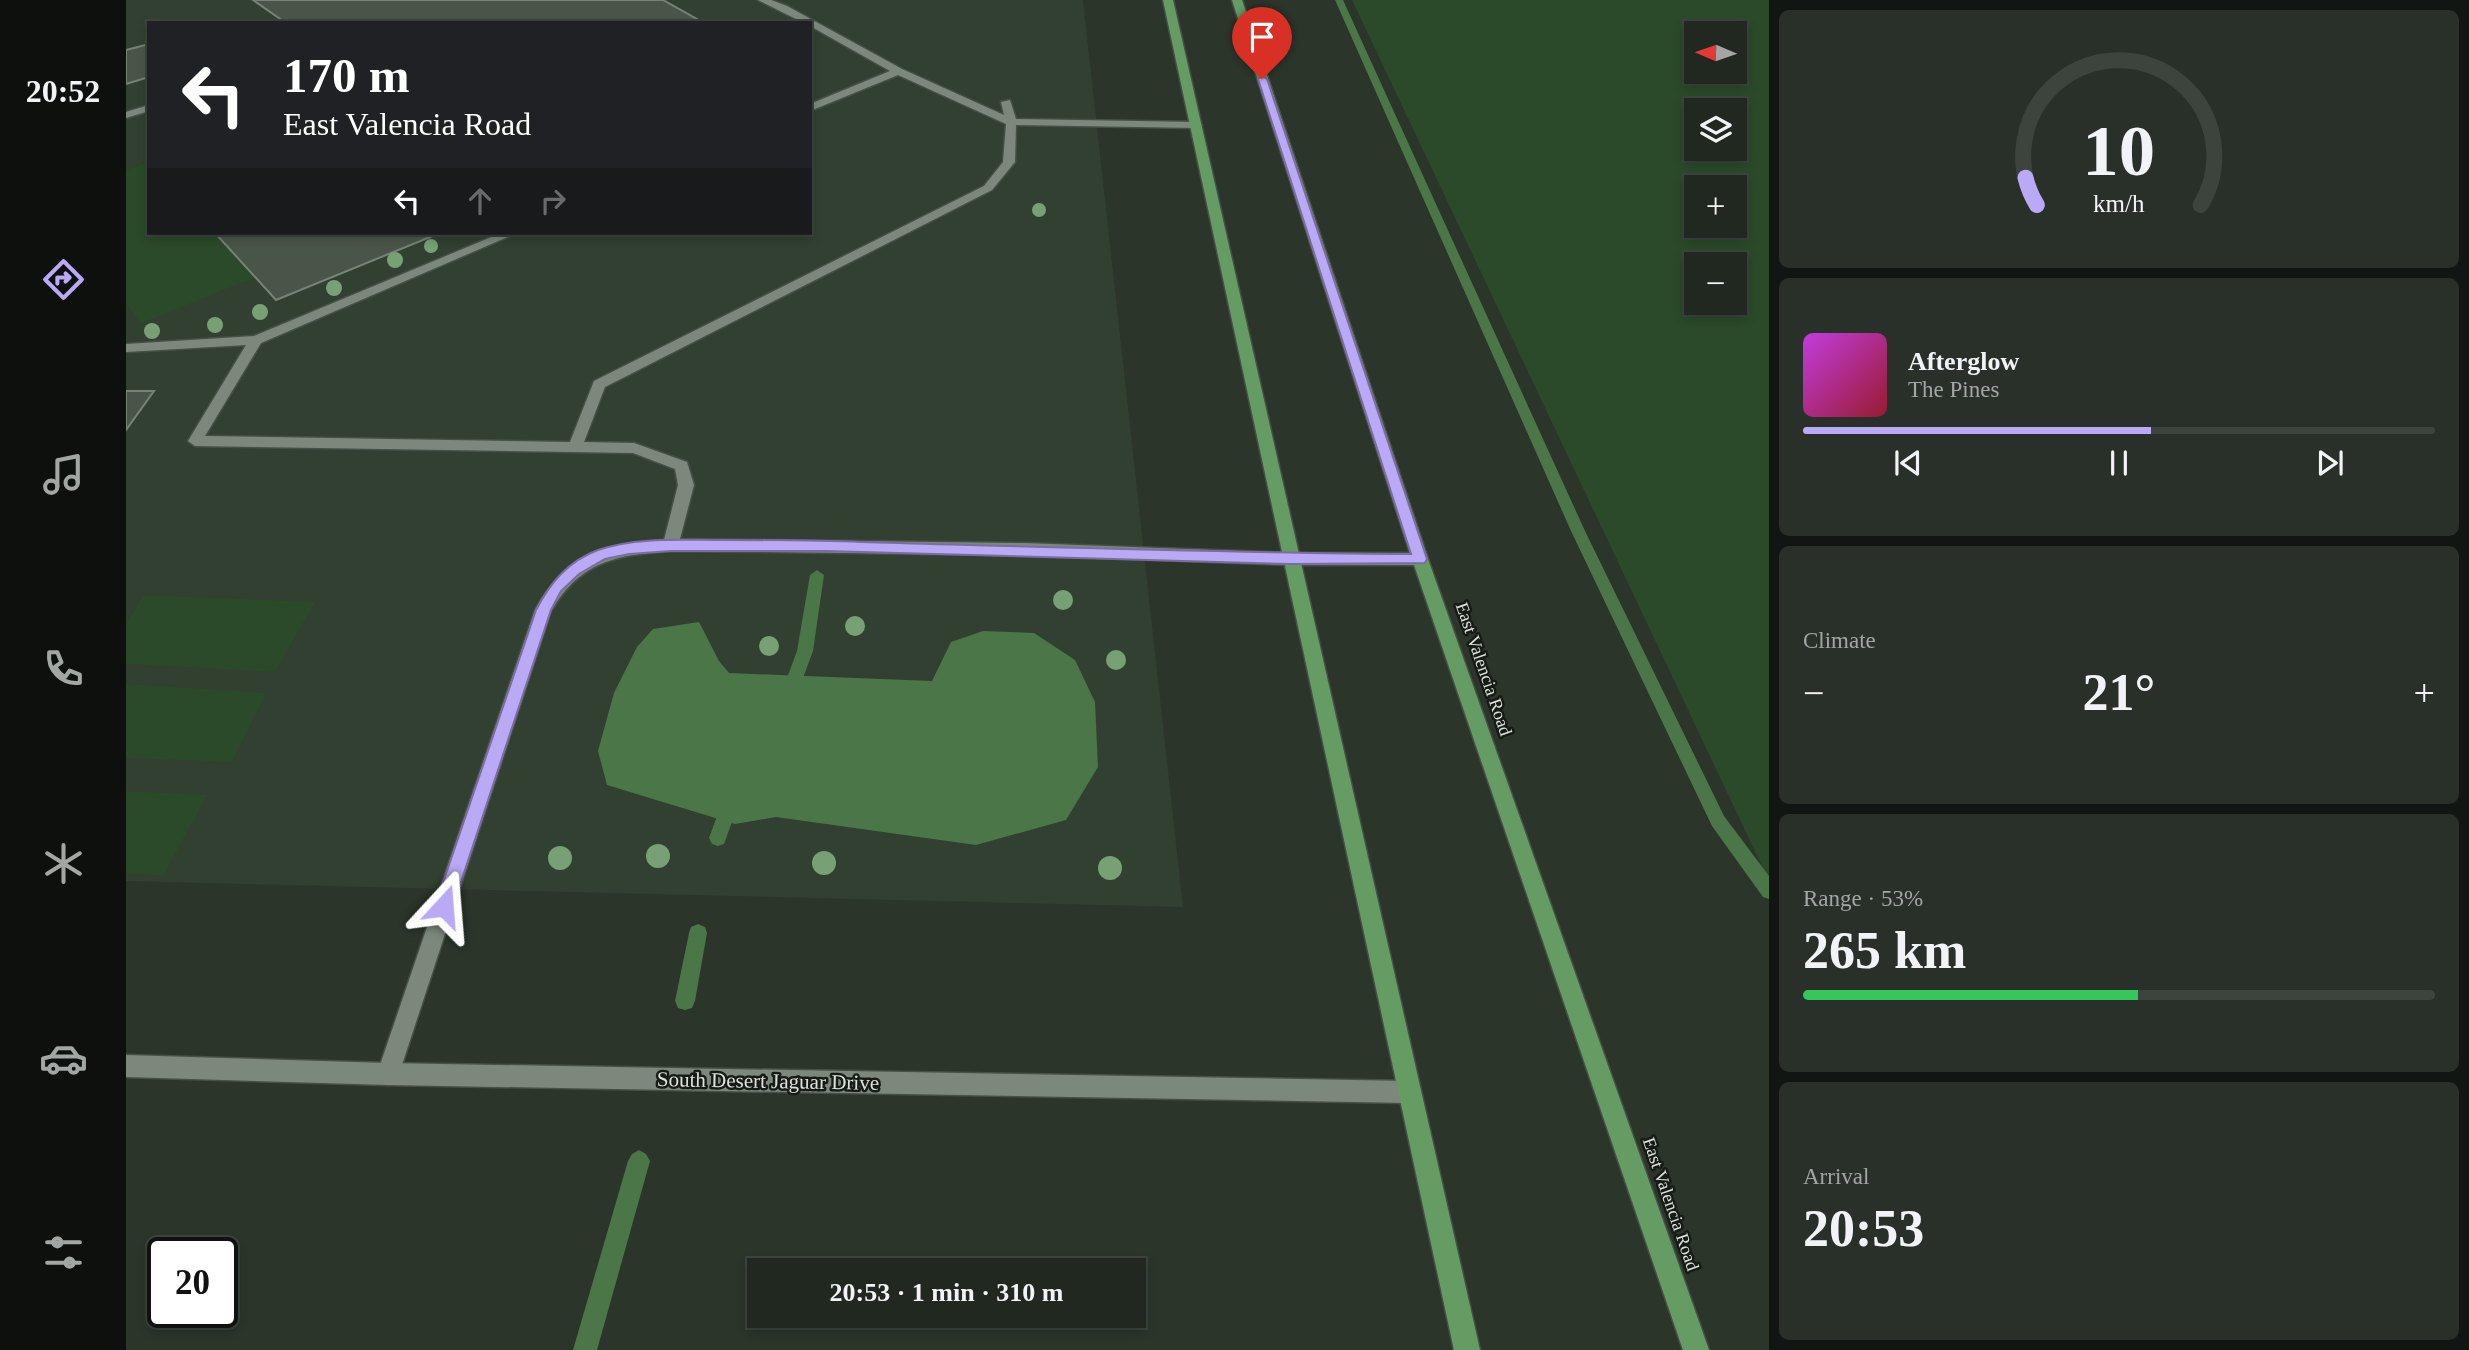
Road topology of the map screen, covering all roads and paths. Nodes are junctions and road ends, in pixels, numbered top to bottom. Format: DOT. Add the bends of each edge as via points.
graph roads {
  1 [pos="763,0"];
  2 [pos="1168,0"];
  3 [pos="1237,0"];
  4 [pos="808,21"];
  5 [pos="812,23"];
  6 [pos="898,71"];
  7 [pos="1006,102"];
  8 [pos="812,107"];
  9 [pos="147,109"];
  10 [pos="126,115"];
  11 [pos="1011,122"];
  12 [pos="1197,125"];
  13 [pos="506,235"];
  14 [pos="256,340"];
  15 [pos="126,348"];
  16 [pos="575,447"];
  17 [pos="671,545"];
  18 [pos="1291,559"];
  19 [pos="1420,559"];
  20 [pos="129,1064"];
  21 [pos="388,1074"];
  22 [pos="1409,1092"];
  23 [pos="1467,1350"];
  24 [pos="1696,1350"];
  1 -- 4 [label="street"];
  2 -- 12 [label="main road"];
  3 -- 19 [label="main road, East Valencia Road"];
  5 -- 6 [label="street"];
  6 -- 8 [label="street"];
  6 -- 11 [label="street"];
  7 -- 11 [label="street"];
  9 -- 10 [label="street"];
  11 -- 12 [label="street"];
  11 -- 16 [label="street" via="1009,162 988,188 599,384"];
  12 -- 18 [label="main road"];
  13 -- 14 [label="street"];
  14 -- 15 [label="street"];
  14 -- 16 [label="street" via="195,441"];
  16 -- 17 [label="street" via="634,448 682,466 686,485"];
  17 -- 18 [label="street" via="1012,549"];
  17 -- 21 [label="street" via="601,554 555,588 543,610"];
  18 -- 19 [label="street"];
  18 -- 22 [label="main road"];
  19 -- 24 [label="main road, East Valencia Road"];
  20 -- 21 [label="street, South Desert Jaguar Drive"];
  21 -- 22 [label="street, South Desert Jaguar Drive"];
  22 -- 23 [label="main road"];
}
